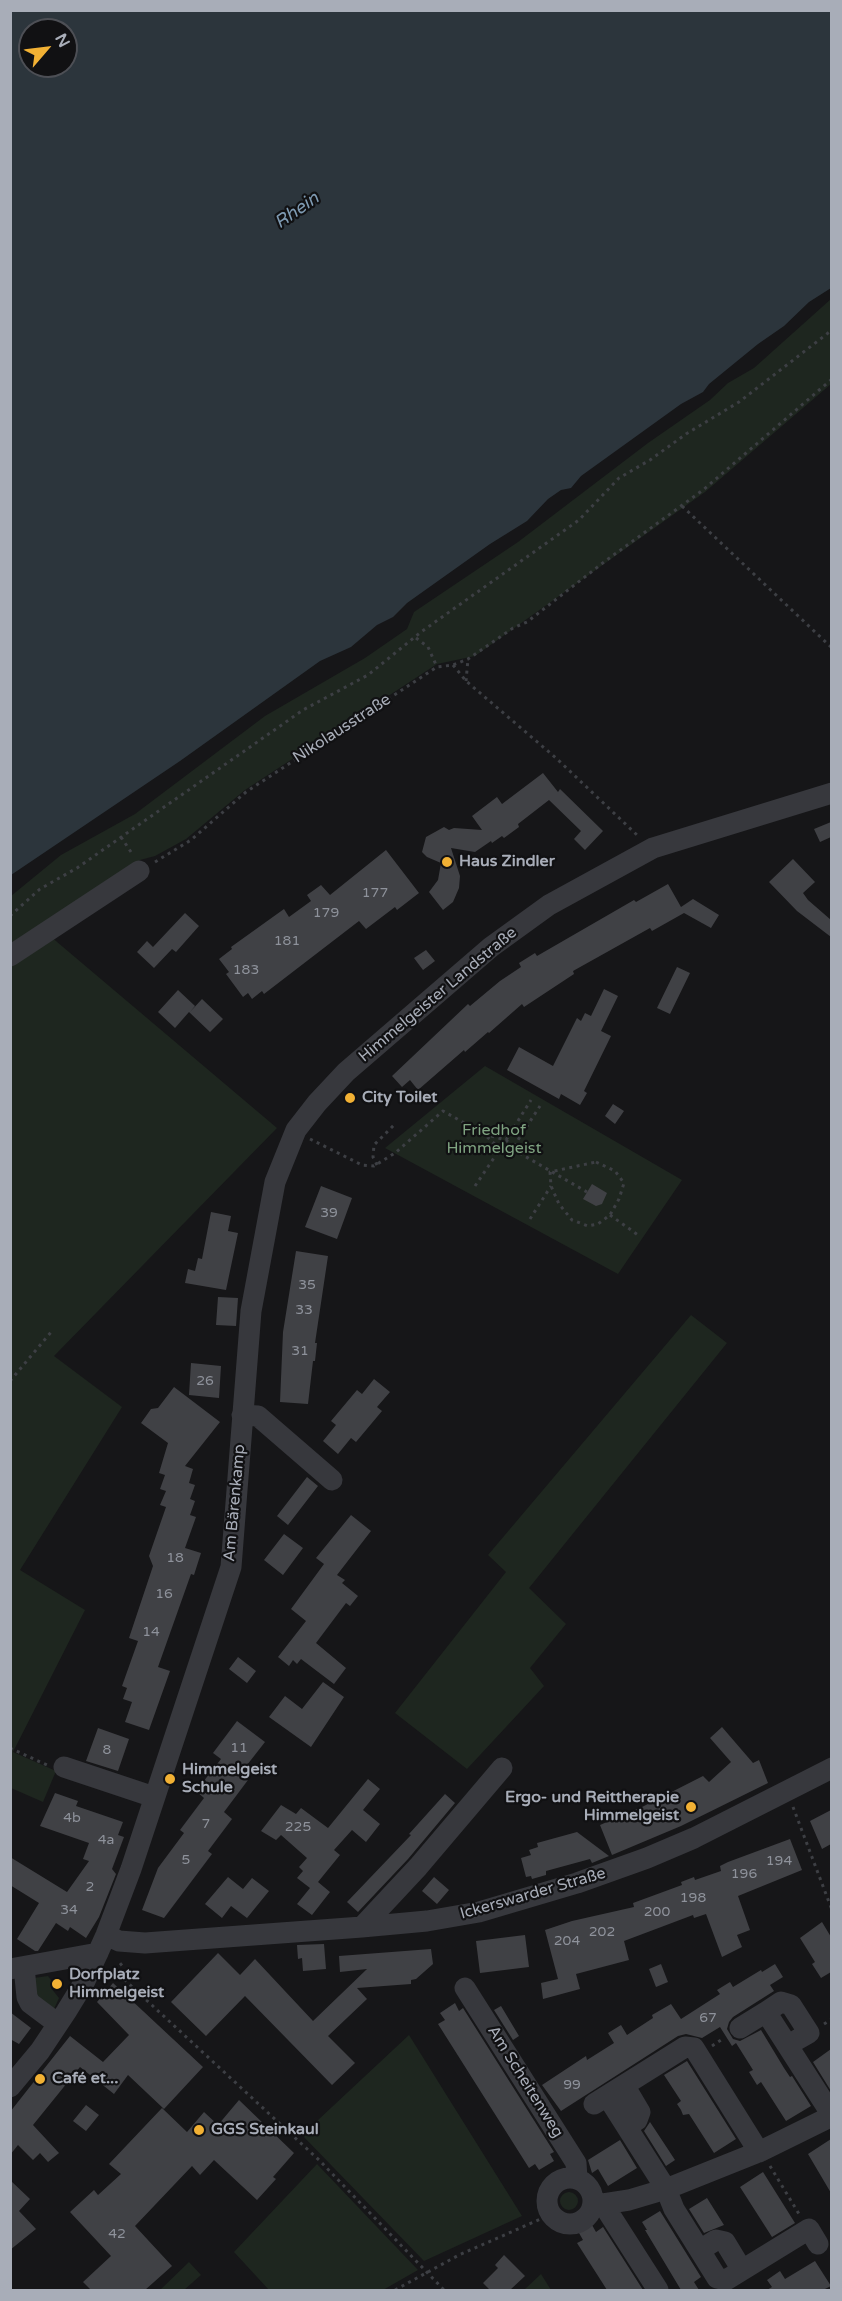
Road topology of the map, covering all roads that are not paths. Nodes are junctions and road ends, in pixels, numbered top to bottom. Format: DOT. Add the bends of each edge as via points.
graph roads {
  1 [pos="831,793"];
  2 [pos="137,866"];
  3 [pos="10,956"];
  4 [pos="296,1130"];
  5 [pos="242,1415"];
  6 [pos="332,1480"];
  7 [pos="64,1767"];
  8 [pos="502,1768"];
  9 [pos="831,1768"];
  10 [pos="154,1797"];
  11 [pos="362,1927"];
  12 [pos="102,1944"];
  13 [pos="17,1968"];
  14 [pos="465,1988"];
  15 [pos="58,2024"];
  16 [pos="740,2028"];
  17 [pos="10,2087"];
  18 [pos="831,2116"];
  19 [pos="760,2152"];
  20 [pos="577,2179"];
  21 [pos="666,2189"];
  22 [pos="598,2203"];
  23 [pos="813,2236"];
  24 [pos="658,2290"];
  1 -- 4 [label="street, Himmelgeister Landstraße" via="653,849 549,905 491,947 346,1072"];
  2 -- 3 [label="street"];
  4 -- 5 [label="street, Am Bärenkamp" via="275,1182 251,1311"];
  5 -- 6 [label="street" via="258,1416"];
  5 -- 10 [label="street, Am Bärenkamp" via="231,1567"];
  7 -- 10 [label="street"];
  8 -- 11 [label="street"];
  9 -- 11 [label="street, Ickerswarder Straße" via="694,1838 617,1870 479,1912"];
  10 -- 12 [label="street, Am Bärenkamp"];
  11 -- 12 [label="street, Ickerswarder Straße"];
  12 -- 13 [label="street"];
  12 -- 15 [label="street, Am Bärenkamp"];
  13 -- 15 [label="street" via="30,2003"];
  14 -- 20 [label="street, Am Scheitenweg" via="560,2125 576,2163"];
  15 -- 17 [label="street, Am Bärenkamp"];
  16 -- 18 [label="street" via="766,2012"];
  18 -- 19 [label="street"];
  19 -- 21 [label="street"];
  19 -- 21 [label="street" via="694,2048 686,2047 608,2095"];
  20 -- 22 [label="street, Am Scheitenweg" via="587,2185"];
  20 -- 22 [label="street" via="560,2180 552,2187 548,2198 552,2214 561,2222 577,2223"];
  21 -- 22 [label="street" via="629,2200"];
  21 -- 23 [label="street" via="674,2210 700,2250 716,2240 725,2242 742,2270"];
  22 -- 24 [label="street, Am Scheitenweg"];
}
